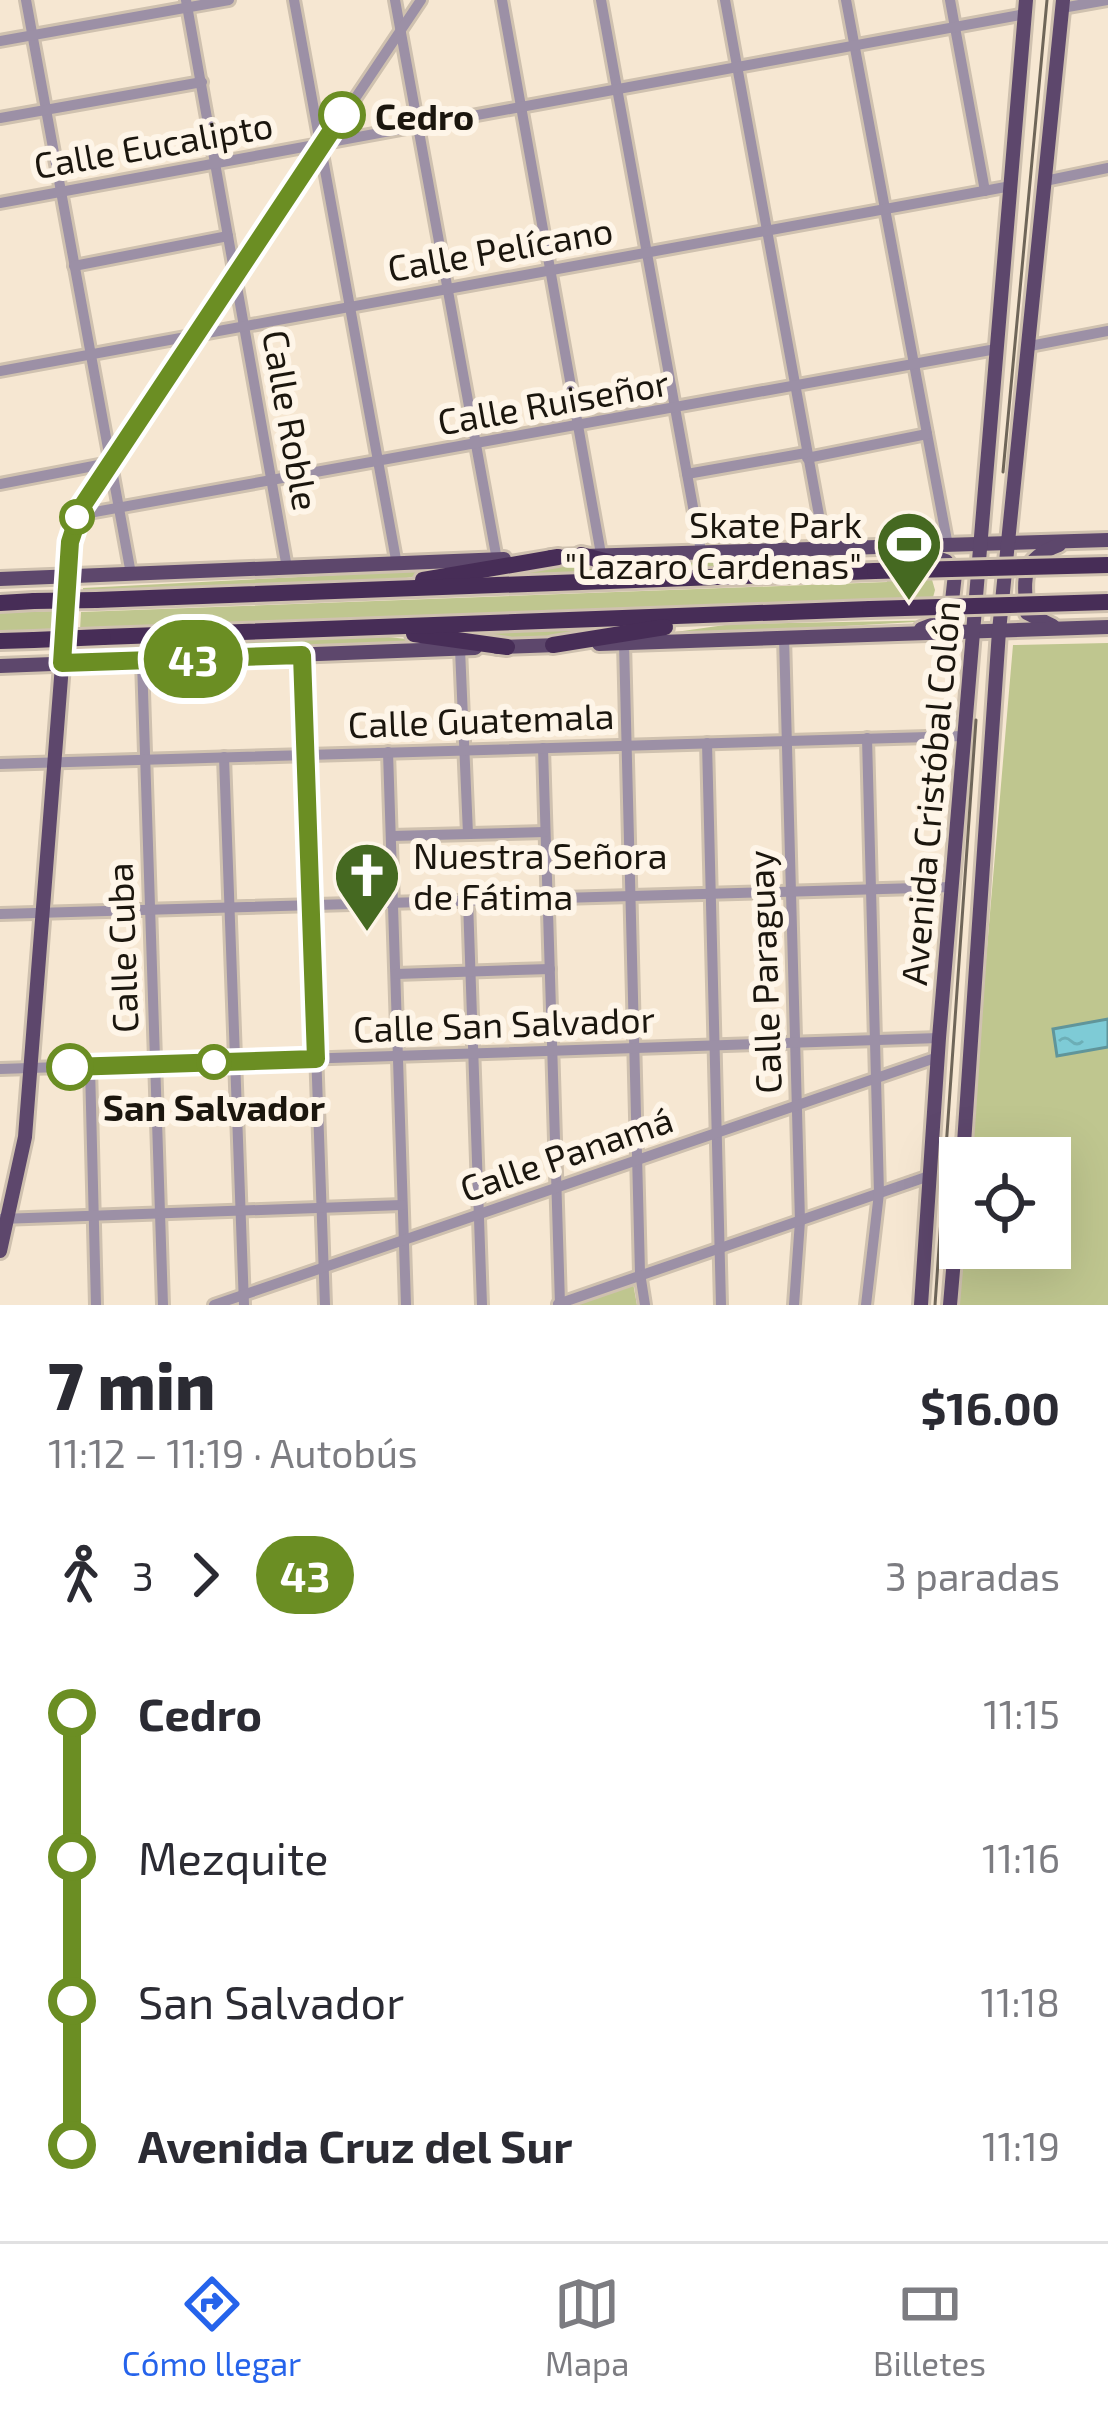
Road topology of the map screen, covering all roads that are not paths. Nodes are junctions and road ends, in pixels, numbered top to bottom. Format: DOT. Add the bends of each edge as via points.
graph roads {
  1 [pos="26,0"];
  2 [pos="229,0"];
  3 [pos="294,0"];
  4 [pos="395,0"];
  5 [pos="421,0"];
  6 [pos="502,0"];
  7 [pos="601,0"];
  8 [pos="724,0"];
  9 [pos="846,0"];
  10 [pos="950,0"];
  11 [pos="1107,0"];
  12 [pos="187,4"];
  13 [pos="1062,4"];
  14 [pos="1025,7"];
  15 [pos="954,26"];
  16 [pos="400,31"];
  17 [pos="32,35"];
  18 [pos="0,41"];
  19 [pos="853,46"];
  20 [pos="737,68"];
  21 [pos="202,82"];
  22 [pos="617,90"];
  23 [pos="521,108"];
  24 [pos="46,110"];
  25 [pos="0,118"];
  26 [pos="419,127"];
  27 [pos="322,144"];
  28 [pos="214,164"];
  29 [pos="1108,168"];
  30 [pos="1045,182"];
  31 [pos="1011,186"];
  32 [pos="985,190"];
  33 [pos="61,192"];
  34 [pos="0,203"];
  35 [pos="884,210"];
  36 [pos="765,230"];
  37 [pos="228,236"];
  38 [pos="646,252"];
  39 [pos="74,266"];
  40 [pos="549,270"];
  41 [pos="235,277"];
  42 [pos="448,288"];
  43 [pos="348,307"];
  44 [pos="244,327"];
  45 [pos="1108,331"];
  46 [pos="197,336"];
  47 [pos="1030,346"];
  48 [pos="996,349"];
  49 [pos="90,356"];
  50 [pos="913,365"];
  51 [pos="0,371"];
  52 [pos="794,388"];
  53 [pos="674,410"];
  54 [pos="580,426"];
  55 [pos="927,434"];
  56 [pos="476,445"];
  57 [pos="806,455"];
  58 [pos="379,462"];
  59 [pos="109,463"];
  60 [pos="687,474"];
  61 [pos="272,482"];
  62 [pos="0,484"];
  63 [pos="119,507"];
  64 [pos="983,514"];
  65 [pos="78,515"];
  66 [pos="1011,518"];
  67 [pos="1108,540"];
  68 [pos="1070,542"];
  69 [pos="981,544"];
  70 [pos="1008,544"];
  71 [pos="905,546"];
  72 [pos="948,546"];
  73 [pos="825,548"];
  74 [pos="701,551"];
  75 [pos="601,554"];
  76 [pos="581,555"];
  77 [pos="558,556"];
  78 [pos="497,560"];
  79 [pos="397,565"];
  80 [pos="1108,565"];
  81 [pos="287,568"];
  82 [pos="131,574"];
  83 [pos="69,576"];
  84 [pos="0,579"];
  85 [pos="676,579"];
  86 [pos="354,591"];
  87 [pos="1108,602"];
  88 [pos="0,603"];
  89 [pos="735,615"];
  90 [pos="1108,627"];
  91 [pos="366,628"];
  92 [pos="1059,629"];
  93 [pos="999,631"];
  94 [pos="973,632"];
  95 [pos="911,633"];
  96 [pos="784,637"];
  97 [pos="0,641"];
  98 [pos="624,643"];
  99 [pos="554,645"];
  100 [pos="507,647"];
  101 [pos="460,649"];
  102 [pos="302,655"];
  103 [pos="142,661"];
  104 [pos="62,663"];
  105 [pos="970,663"];
  106 [pos="0,666"];
  107 [pos="994,687"];
  108 [pos="964,736"];
  109 [pos="867,738"];
  110 [pos="787,740"];
  111 [pos="706,742"];
  112 [pos="627,745"];
  113 [pos="542,748"];
  114 [pos="464,750"];
  115 [pos="388,752"];
  116 [pos="307,755"];
  117 [pos="224,757"];
  118 [pos="145,760"];
  119 [pos="56,761"];
  120 [pos="0,764"];
  121 [pos="545,832"];
  122 [pos="468,835"];
  123 [pos="391,836"];
  124 [pos="952,887"];
  125 [pos="871,890"];
  126 [pos="790,892"];
  127 [pos="712,894"];
  128 [pos="629,896"];
  129 [pos="548,899"];
  130 [pos="468,901"];
  131 [pos="393,904"];
  132 [pos="311,906"];
  133 [pos="230,908"];
  134 [pos="149,910"];
  135 [pos="43,913"];
  136 [pos="0,914"];
  137 [pos="550,968"];
  138 [pos="471,972"];
  139 [pos="396,974"];
  140 [pos="939,1038"];
  141 [pos="876,1040"];
  142 [pos="795,1044"];
  143 [pos="716,1047"];
  144 [pos="635,1049"];
  145 [pos="553,1051"];
  146 [pos="474,1054"];
  147 [pos="398,1057"];
  148 [pos="938,1057"];
  149 [pos="316,1059"];
  150 [pos="235,1062"];
  151 [pos="155,1064"];
  152 [pos="90,1067"];
  153 [pos="32,1068"];
  154 [pos="0,1069"];
  155 [pos="877,1078"];
  156 [pos="796,1105"];
  157 [pos="718,1132"];
  158 [pos="964,1137"];
  159 [pos="637,1160"];
  160 [pos="929,1176"];
  161 [pos="557,1188"];
  162 [pos="879,1193"];
  163 [pos="402,1205"];
  164 [pos="322,1208"];
  165 [pos="239,1210"];
  166 [pos="160,1213"];
  167 [pos="479,1214"];
  168 [pos="94,1215"];
  169 [pos="5,1219"];
  170 [pos="800,1221"];
  171 [pos="404,1240"];
  172 [pos="722,1247"];
  173 [pos="0,1251"];
  174 [pos="324,1268"];
  175 [pos="953,1269"];
  176 [pos="640,1274"];
  177 [pos="244,1300"];
  178 [pos="558,1304"];
  179 [pos="96,1305"];
  180 [pos="163,1305"];
  181 [pos="214,1305"];
  182 [pos="325,1305"];
  183 [pos="406,1305"];
  184 [pos="482,1305"];
  185 [pos="645,1305"];
  186 [pos="722,1305"];
  187 [pos="794,1305"];
  188 [pos="866,1305"];
  189 [pos="921,1305"];
  190 [pos="950,1305"];
  1 -- 17 [label="street"];
  2 -- 12 [label="street"];
  3 -- 27 [label="street"];
  4 -- 16 [label="street"];
  5 -- 16 [label="street"];
  6 -- 23 [label="street"];
  7 -- 22 [label="street"];
  8 -- 20 [label="street"];
  9 -- 19 [label="street"];
  10 -- 15 [label="street"];
  11 -- 13 [label="street"];
  12 -- 17 [label="street"];
  12 -- 21 [label="street, Calle Roble"];
  13 -- 30 [label="main road, Avenida Cristóbal Colón"];
  14 -- 15 [label="street, Calle Eucalipto"];
  14 -- 31 [label="main road, Avenida Cristóbal Colón"];
  15 -- 19 [label="street, Calle Eucalipto"];
  15 -- 32 [label="street"];
  16 -- 26 [label="street"];
  16 -- 27 [label="street"];
  17 -- 18 [label="street"];
  17 -- 24 [label="street"];
  19 -- 20 [label="street, Calle Eucalipto"];
  19 -- 35 [label="street"];
  20 -- 22 [label="street, Calle Eucalipto"];
  20 -- 36 [label="street"];
  21 -- 24 [label="street"];
  21 -- 28 [label="street, Calle Roble"];
  22 -- 23 [label="street, Calle Eucalipto"];
  22 -- 38 [label="street"];
  23 -- 26 [label="street, Calle Eucalipto"];
  23 -- 40 [label="street"];
  24 -- 25 [label="street"];
  24 -- 33 [label="street"];
  26 -- 27 [label="street, Calle Eucalipto"];
  26 -- 42 [label="street"];
  27 -- 28 [label="street, Calle Eucalipto"];
  27 -- 41 [label="street"];
  27 -- 43 [label="street"];
  28 -- 33 [label="street, Calle Eucalipto"];
  28 -- 37 [label="street, Calle Roble"];
  29 -- 30 [label="street"];
  30 -- 47 [label="main road, Avenida Cristóbal Colón"];
  31 -- 32 [label="street, Calle Pelícano"];
  31 -- 48 [label="main road, Avenida Cristóbal Colón"];
  32 -- 35 [label="street, Calle Pelícano"];
  33 -- 34 [label="street, Calle Eucalipto"];
  33 -- 39 [label="street"];
  35 -- 36 [label="street, Calle Pelícano"];
  35 -- 50 [label="street"];
  36 -- 38 [label="street, Calle Pelícano"];
  36 -- 52 [label="street"];
  37 -- 39 [label="street"];
  37 -- 41 [label="street, Calle Roble"];
  38 -- 40 [label="street, Calle Pelícano"];
  38 -- 53 [label="street"];
  39 -- 49 [label="street"];
  40 -- 42 [label="street, Calle Pelícano"];
  40 -- 54 [label="street"];
  41 -- 44 [label="street, Calle Roble"];
  41 -- 46 [label="street"];
  42 -- 43 [label="street, Calle Pelícano"];
  42 -- 56 [label="street"];
  43 -- 44 [label="street, Calle Pelícano"];
  43 -- 58 [label="street"];
  44 -- 46 [label="street, Calle Pelícano"];
  44 -- 61 [label="street, Calle Roble"];
  45 -- 47 [label="street"];
  46 -- 49 [label="street, Calle Pelícano"];
  46 -- 59 [label="street"];
  47 -- 66 [label="main road, Avenida Cristóbal Colón"];
  48 -- 50 [label="street, Calle Ruiseñor"];
  48 -- 64 [label="main road, Avenida Cristóbal Colón"];
  49 -- 51 [label="street, Calle Pelícano"];
  49 -- 59 [label="street"];
  50 -- 52 [label="street, Calle Ruiseñor"];
  50 -- 55 [label="street"];
  52 -- 53 [label="street, Calle Ruiseñor"];
  52 -- 57 [label="street"];
  53 -- 54 [label="street, Calle Ruiseñor"];
  53 -- 60 [label="street"];
  54 -- 56 [label="street, Calle Ruiseñor"];
  54 -- 75 [label="street"];
  55 -- 57 [label="street"];
  55 -- 72 [label="street"];
  56 -- 58 [label="street, Calle Ruiseñor"];
  56 -- 78 [label="street"];
  57 -- 60 [label="street"];
  57 -- 73 [label="street"];
  58 -- 61 [label="street, Calle Ruiseñor"];
  58 -- 79 [label="street"];
  59 -- 62 [label="street"];
  59 -- 63 [label="street"];
  59 -- 65 [label="street"];
  60 -- 74 [label="street"];
  61 -- 63 [label="street, Calle Ruiseñor"];
  61 -- 81 [label="street, Calle Roble"];
  63 -- 65 [label="street, Calle Ruiseñor"];
  63 -- 82 [label="street"];
  64 -- 66 [label="main road" via="999,524"];
  64 -- 69 [label="main road, Avenida Cristóbal Colón"];
  65 -- 83 [label="street"];
  66 -- 70 [label="main road, Avenida Cristóbal Colón"];
  67 -- 68 [label="main road"];
  68 -- 70 [label="main road"];
  68 -- 92 [label="main road" via="1028,564 1028,613"];
  69 -- 70 [label="main road"];
  69 -- 72 [label="main road"];
  69 -- 94 [label="main road, Avenida Cristóbal Colón"];
  70 -- 93 [label="main road, Avenida Cristóbal Colón"];
  71 -- 72 [label="main road"];
  71 -- 73 [label="main road"];
  71 -- 95 [label="main road" via="946,561 955,574 951,610"];
  73 -- 74 [label="main road"];
  74 -- 75 [label="main road"];
  75 -- 76 [label="main road"];
  76 -- 77 [label="main road"];
  76 -- 85 [label="highway"];
  77 -- 78 [label="main road"];
  77 -- 86 [label="highway"];
  78 -- 79 [label="main road"];
  79 -- 81 [label="main road"];
  80 -- 85 [label="highway, bridge"];
  81 -- 82 [label="main road"];
  82 -- 83 [label="main road"];
  83 -- 84 [label="main road"];
  83 -- 104 [label="main road"];
  85 -- 86 [label="highway"];
  86 -- 88 [label="highway, bridge"];
  87 -- 89 [label="highway, bridge"];
  89 -- 91 [label="highway"];
  89 -- 99 [label="highway"];
  90 -- 92 [label="main road"];
  91 -- 97 [label="highway, bridge"];
  91 -- 100 [label="highway"];
  92 -- 93 [label="main road"];
  93 -- 94 [label="main road"];
  93 -- 107 [label="main road, Avenida Cristóbal Colón"];
  94 -- 95 [label="main road"];
  94 -- 105 [label="main road, Avenida Cristóbal Colón"];
  95 -- 96 [label="main road"];
  96 -- 98 [label="main road"];
  96 -- 110 [label="street, Calle Paraguay"];
  98 -- 99 [label="main road"];
  98 -- 112 [label="street"];
  99 -- 100 [label="main road"];
  100 -- 101 [label="main road"];
  101 -- 102 [label="main road"];
  101 -- 114 [label="street"];
  102 -- 103 [label="main road"];
  102 -- 116 [label="street"];
  103 -- 104 [label="main road"];
  103 -- 118 [label="street, Calle Cuba"];
  104 -- 106 [label="main road"];
  104 -- 119 [label="main road"];
  105 -- 107 [label="main road"];
  105 -- 108 [label="main road, Avenida Cristóbal Colón"];
  107 -- 158 [label="main road, Avenida Cristóbal Colón"];
  108 -- 109 [label="street, Calle Guatemala"];
  108 -- 124 [label="main road, Avenida Cristóbal Colón"];
  109 -- 110 [label="street, Calle Guatemala"];
  109 -- 125 [label="street"];
  110 -- 111 [label="street, Calle Guatemala"];
  110 -- 126 [label="street, Calle Paraguay"];
  111 -- 112 [label="street, Calle Guatemala"];
  111 -- 127 [label="street"];
  112 -- 113 [label="street, Calle Guatemala"];
  112 -- 128 [label="street"];
  113 -- 114 [label="street, Calle Guatemala"];
  113 -- 121 [label="street"];
  114 -- 115 [label="street, Calle Guatemala"];
  114 -- 122 [label="street"];
  115 -- 116 [label="street, Calle Guatemala"];
  115 -- 123 [label="street"];
  116 -- 117 [label="street, Calle Guatemala"];
  116 -- 132 [label="street"];
  117 -- 118 [label="street, Calle Guatemala"];
  117 -- 133 [label="street"];
  118 -- 119 [label="street, Calle Guatemala"];
  118 -- 134 [label="street, Calle Cuba"];
  119 -- 120 [label="street, Calle Guatemala"];
  119 -- 135 [label="main road"];
  121 -- 122 [label="street"];
  121 -- 129 [label="street"];
  122 -- 123 [label="street"];
  123 -- 131 [label="street"];
  124 -- 125 [label="street"];
  124 -- 140 [label="main road, Avenida Cristóbal Colón"];
  125 -- 126 [label="street"];
  125 -- 141 [label="street"];
  126 -- 127 [label="street"];
  126 -- 142 [label="street, Calle Paraguay"];
  127 -- 128 [label="street"];
  127 -- 143 [label="street"];
  128 -- 129 [label="street"];
  128 -- 144 [label="street"];
  129 -- 130 [label="street"];
  129 -- 137 [label="street"];
  130 -- 131 [label="street"];
  130 -- 138 [label="street"];
  131 -- 132 [label="street"];
  131 -- 139 [label="street"];
  132 -- 133 [label="street"];
  132 -- 149 [label="street"];
  133 -- 134 [label="street"];
  133 -- 150 [label="street"];
  134 -- 135 [label="street"];
  134 -- 151 [label="street, Calle Cuba"];
  135 -- 136 [label="street"];
  135 -- 153 [label="main road"];
  137 -- 138 [label="street"];
  137 -- 145 [label="street"];
  138 -- 139 [label="street"];
  138 -- 146 [label="street"];
  139 -- 147 [label="street"];
  140 -- 141 [label="street, Calle San Salvador"];
  140 -- 148 [label="main road, Avenida Cristóbal Colón"];
  141 -- 142 [label="street, Calle San Salvador"];
  141 -- 155 [label="street"];
  142 -- 143 [label="street, Calle San Salvador"];
  142 -- 156 [label="street, Calle Paraguay"];
  143 -- 144 [label="street, Calle San Salvador"];
  143 -- 157 [label="street"];
  144 -- 145 [label="street, Calle San Salvador"];
  144 -- 159 [label="street"];
  145 -- 146 [label="street, Calle San Salvador"];
  145 -- 161 [label="street"];
  146 -- 147 [label="street, Calle San Salvador"];
  146 -- 167 [label="street"];
  147 -- 149 [label="street, Calle San Salvador"];
  147 -- 163 [label="street"];
  148 -- 155 [label="street, Calle Panamá"];
  148 -- 160 [label="main road, Avenida Cristóbal Colón"];
  149 -- 150 [label="street, Calle San Salvador"];
  149 -- 164 [label="street"];
  150 -- 151 [label="street, Calle San Salvador"];
  150 -- 165 [label="street"];
  151 -- 152 [label="street, Calle San Salvador"];
  151 -- 166 [label="street, Calle Cuba"];
  152 -- 153 [label="street, Calle San Salvador"];
  152 -- 168 [label="street"];
  153 -- 154 [label="street, Calle San Salvador"];
  153 -- 169 [label="main road" via="22,1163"];
  155 -- 156 [label="street, Calle Panamá"];
  155 -- 162 [label="street"];
  156 -- 157 [label="street, Calle Panamá"];
  156 -- 170 [label="street, Calle Paraguay"];
  157 -- 159 [label="street, Calle Panamá"];
  157 -- 172 [label="street"];
  159 -- 161 [label="street, Calle Panamá"];
  159 -- 176 [label="street"];
  160 -- 162 [label="street"];
  160 -- 189 [label="main road, Avenida Cristóbal Colón"];
  161 -- 167 [label="street, Calle Panamá"];
  161 -- 178 [label="street"];
  162 -- 170 [label="street"];
  162 -- 188 [label="street"];
  163 -- 164 [label="street"];
  163 -- 171 [label="street"];
  164 -- 165 [label="street"];
  164 -- 174 [label="street"];
  165 -- 166 [label="street"];
  165 -- 177 [label="street"];
  166 -- 168 [label="street"];
  166 -- 180 [label="street, Calle Cuba"];
  167 -- 171 [label="street, Calle Panamá"];
  167 -- 184 [label="street"];
  168 -- 169 [label="street"];
  168 -- 179 [label="street"];
  169 -- 173 [label="main road"];
  170 -- 172 [label="street"];
  170 -- 187 [label="street, Calle Paraguay"];
  171 -- 174 [label="street, Calle Panamá"];
  171 -- 183 [label="street"];
  172 -- 176 [label="street"];
  172 -- 186 [label="street"];
  174 -- 177 [label="street, Calle Panamá"];
  174 -- 182 [label="street"];
  175 -- 190 [label="main road"];
  176 -- 178 [label="street"];
  176 -- 185 [label="street"];
  177 -- 181 [label="street, Calle Panamá"];
}
